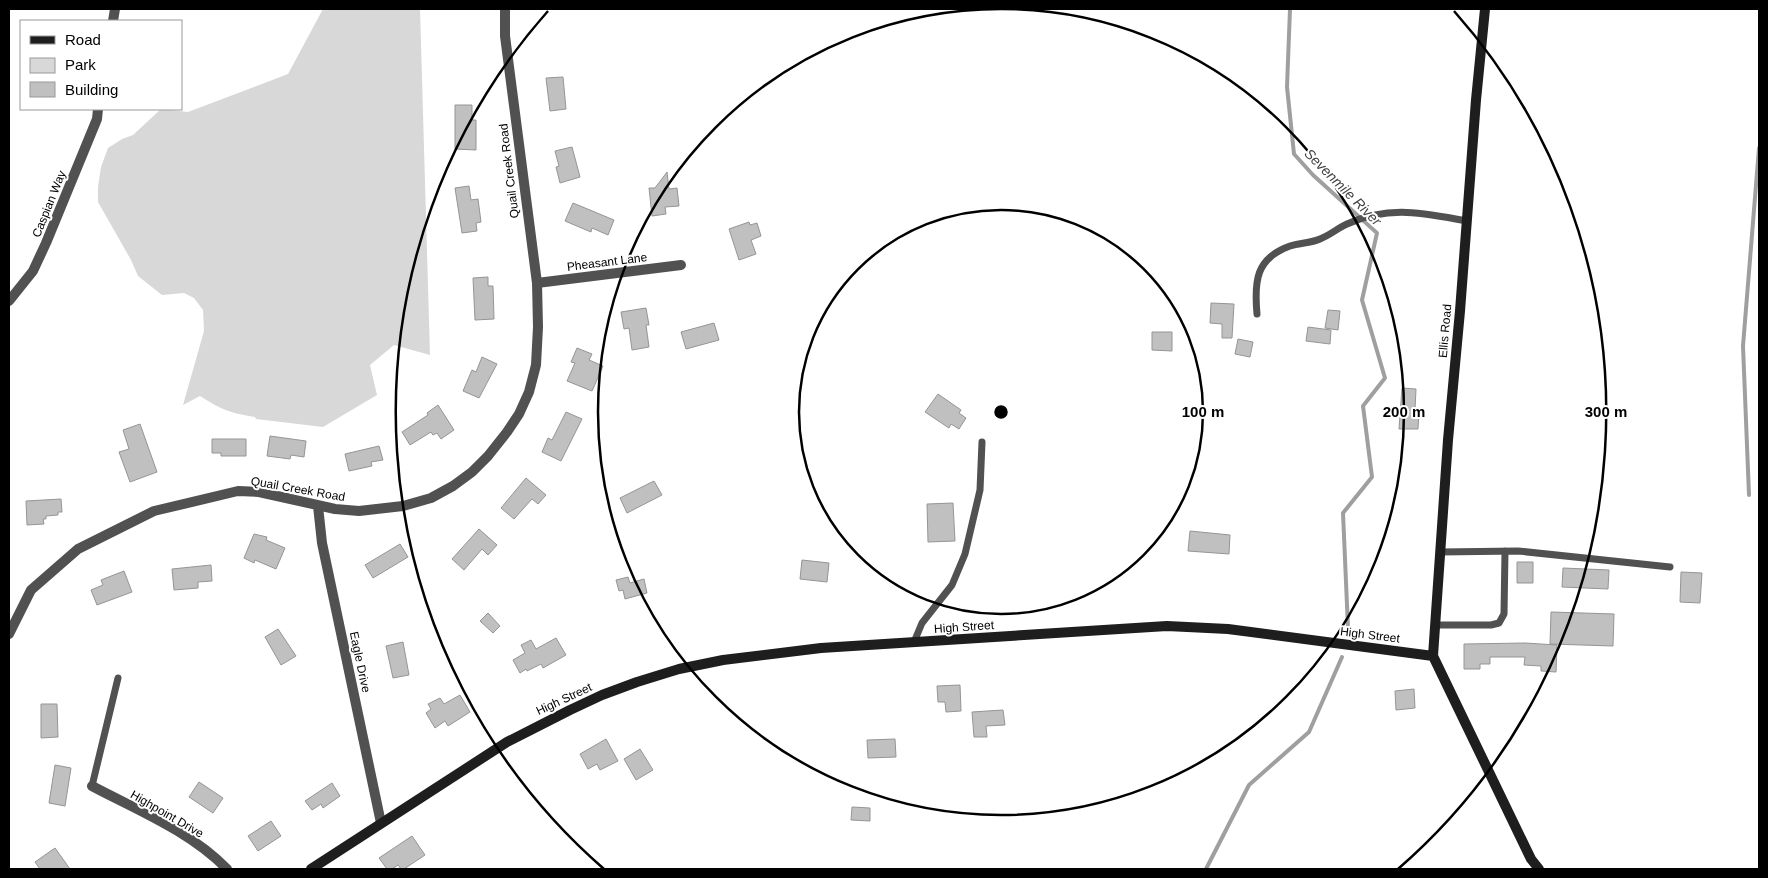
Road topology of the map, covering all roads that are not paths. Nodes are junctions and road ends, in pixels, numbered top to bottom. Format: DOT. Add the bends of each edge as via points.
graph roads {
  1 [pos="505,9"];
  2 [pos="1485,9"];
  3 [pos="98,110"];
  4 [pos="1466,221"];
  5 [pos="681,265"];
  6 [pos="537,283"];
  7 [pos="9,302"];
  8 [pos="1257,314"];
  9 [pos="982,442"];
  10 [pos="318,506"];
  11 [pos="1440,552"];
  12 [pos="1505,552"];
  13 [pos="1670,567"];
  14 [pos="1435,625"];
  15 [pos="9,634"];
  16 [pos="914,642"];
  17 [pos="1433,656"];
  18 [pos="118,678"];
  19 [pos="92,786"];
  20 [pos="381,823"];
  21 [pos="227,869"];
  22 [pos="311,869"];
  23 [pos="1539,869"];
  1 -- 6 [label="street, Quail Creek Road" via="505,36"];
  2 -- 4 [label="street, Ellis Road"];
  3 -- 7 [label="street, Caspian Way" via="46,244 33,271"];
  4 -- 8 [label="lane" via="1410,211 1381,212 1348,224 1319,240 1291,246 1272,255 1262,268 1255,289"];
  4 -- 11 [label="street, Ellis Road"];
  5 -- 6 [label="street, Pheasant Lane"];
  6 -- 10 [label="street, Quail Creek Road" via="536,365 529,392 519,414 488,456 472,472 431,498 403,506 358,511"];
  9 -- 16 [label="lane" via="980,490 965,554 952,585 922,623"];
  10 -- 15 [label="street, Quail Creek Road" via="259,492 238,491 154,510 78,549 31,590"];
  10 -- 20 [label="street, Eagle Drive" via="322,543"];
  11 -- 12 [label="lane"];
  11 -- 14 [label="street, Ellis Road"];
  12 -- 13 [label="lane"];
  12 -- 14 [label="lane" via="1504,614 1499,623"];
  14 -- 17 [label="street, Ellis Road"];
  16 -- 17 [label="street, High Street" via="1167,626 1228,630"];
  16 -- 20 [label="street, High Street" via="766,654 688,667 637,682 602,695 507,742"];
  17 -- 23 [label="street"];
  18 -- 19 [label="lane"];
  19 -- 21 [label="street, Highpoint Drive" via="179,833"];
  20 -- 22 [label="street, High Street"];
}
